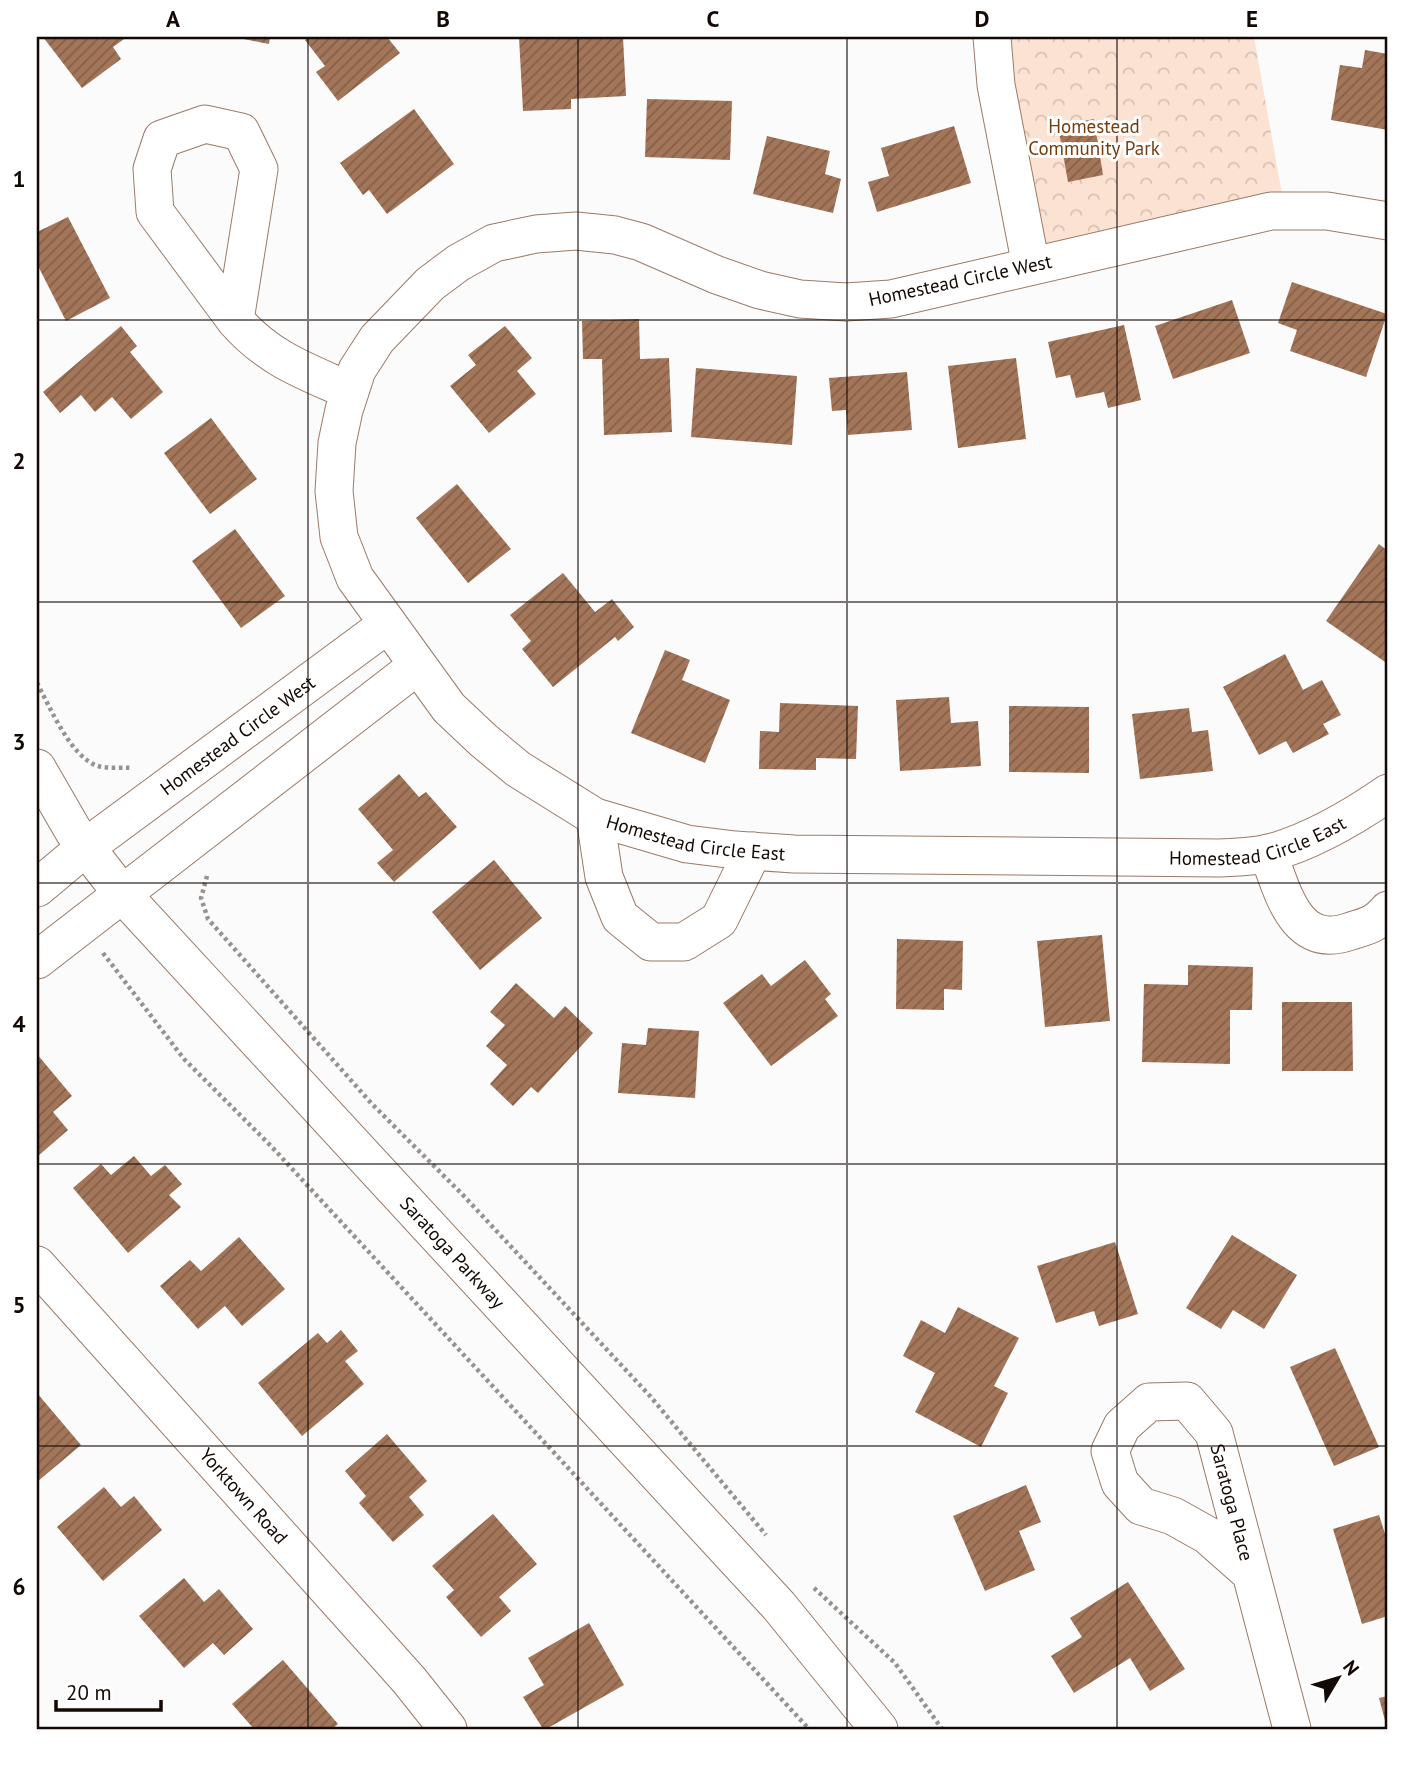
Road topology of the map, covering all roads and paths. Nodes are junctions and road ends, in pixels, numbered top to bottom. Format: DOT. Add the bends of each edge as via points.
graph roads {
  1 [pos="992,37"];
  2 [pos="1388,221"];
  3 [pos="1031,266"];
  4 [pos="235,320"];
  5 [pos="350,391"];
  6 [pos="388,624"];
  7 [pos="417,666"];
  8 [pos="37,683"];
  9 [pos="37,768"];
  10 [pos="157,794"];
  11 [pos="1386,804"];
  12 [pos="595,817"];
  13 [pos="194,840"];
  14 [pos="86,847"];
  15 [pos="753,851"];
  16 [pos="1268,853"];
  17 [pos="37,888"];
  18 [pos="123,895"];
  19 [pos="1388,910"];
  20 [pos="82,926"];
  21 [pos="37,960"];
  22 [pos="37,1265"];
  23 [pos="774,1543"];
  24 [pos="1250,1573"];
  25 [pos="810,1584"];
  26 [pos="448,1729"];
  27 [pos="809,1729"];
  28 [pos="878,1729"];
  29 [pos="942,1729"];
  30 [pos="1292,1729"];
  1 -- 3 [label="street" via="996,85"];
  2 -- 3 [label="street, Homestead Circle West" via="1328,211 1272,211"];
  3 -- 5 [label="street, Homestead Circle West" via="891,299 846,302 760,290 615,235 576,231 536,234 494,243 430,284 377,339"];
  4 -- 4 [label="street" via="258,169 241,132 205,124 162,139 152,169 155,212"];
  4 -- 5 [label="street" via="266,351"];
  5 -- 6 [label="street, Homestead Circle West" via="337,443 334,491 339,537 355,578"];
  6 -- 7 [label="street, Homestead Circle West"];
  6 -- 10 [label="street, Homestead Circle West"];
  7 -- 12 [label="street, Homestead Circle East" via="449,708 483,740 518,769"];
  7 -- 13 [label="street"];
  8 -- 10 [label="path" via="67,738 83,757 98,766 138,769"];
  9 -- 14 [label="street, Saratoga Parkway"];
  10 -- 14 [label="street, Homestead Circle West"];
  11 -- 16 [label="street, Homestead Circle East"];
  12 -- 15 [label="street, Homestead Circle East" via="687,844"];
  12 -- 15 [label="street" via="604,877 620,917 651,942 684,942 719,920"];
  13 -- 18 [label="street"];
  13 -- 23 [label="path" via="210,866 201,898 208,919 372,1104 650,1396"];
  14 -- 17 [label="street, Homestead Circle West"];
  14 -- 18 [label="street, Saratoga Parkway"];
  15 -- 16 [label="street, Homestead Circle East" via="1220,858"];
  16 -- 19 [label="street" via="1291,913 1312,933 1341,935 1377,922"];
  18 -- 20 [label="street"];
  18 -- 28 [label="street, Saratoga Parkway" via="779,1606"];
  20 -- 21 [label="street"];
  20 -- 27 [label="path" via="184,1059 271,1146"];
  22 -- 26 [label="street, Yorktown Road"];
  24 -- 24 [label="street, Saratoga Place" via="1214,1433 1187,1401 1149,1402 1122,1426 1110,1451 1120,1483 1141,1507 1173,1516 1207,1535"];
  24 -- 30 [label="street, Saratoga Place"];
  25 -- 29 [label="path" via="895,1663"];
}
